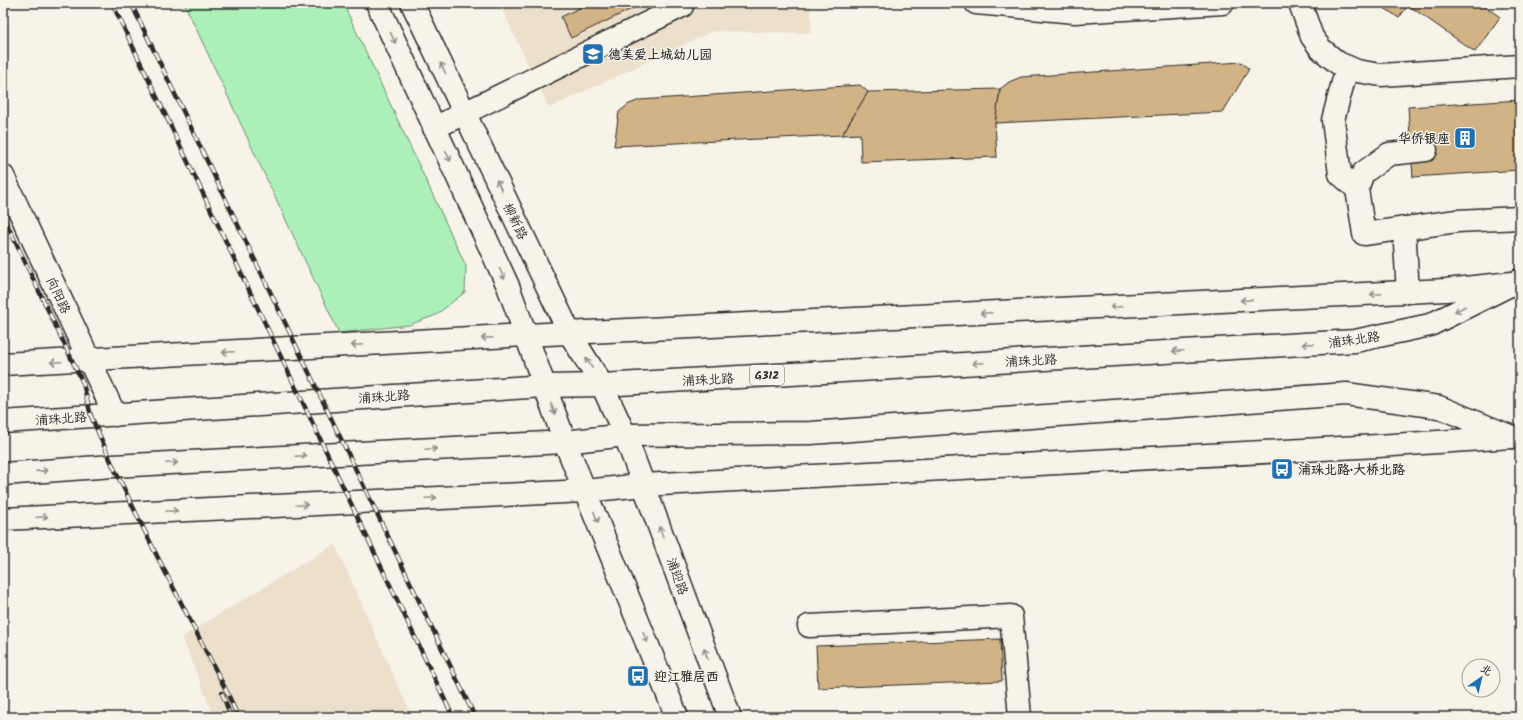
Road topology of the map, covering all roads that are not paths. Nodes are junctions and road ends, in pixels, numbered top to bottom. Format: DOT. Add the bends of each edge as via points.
graph roads {
  1 [pos="377,3"];
  2 [pos="412,3"];
  3 [pos="976,3"];
  4 [pos="1223,3"];
  5 [pos="1300,3"];
  6 [pos="682,6"];
  7 [pos="1520,66"];
  8 [pos="1347,67"];
  9 [pos="465,114"];
  10 [pos="434,128"];
  11 [pos="1426,150"];
  12 [pos="3,176"];
  13 [pos="1358,189"];
  14 [pos="1520,218"];
  15 [pos="1404,228"];
  16 [pos="1516,281"];
  17 [pos="1408,292"];
  18 [pos="570,334"];
  19 [pos="526,335"];
  20 [pos="89,359"];
  21 [pos="3,364"];
  22 [pos="602,385"];
  23 [pos="544,386"];
  24 [pos="115,415"];
  25 [pos="3,422"];
  26 [pos="625,435"];
  27 [pos="1516,437"];
  28 [pos="565,442"];
  29 [pos="3,474"];
  30 [pos="644,484"];
  31 [pos="585,491"];
  32 [pos="3,519"];
  33 [pos="809,626"];
  34 [pos="677,717"];
  35 [pos="730,717"];
  36 [pos="1020,717"];
  1 -- 10 [label="main road, one-way"];
  9 -- 2 [label="main road, 柳新路, one-way"];
  3 -- 4 [label="main road" via="1075,12"];
  5 -- 8 [label="main road" via="1312,37 1321,49"];
  6 -- 9 [label="main road"];
  7 -- 8 [label="main road" via="1381,75"];
  8 -- 13 [label="main road" via="1333,120 1340,174"];
  9 -- 10 [label="main road"];
  18 -- 9 [label="main road, 柳新路, one-way"];
  10 -- 19 [label="main road, one-way" via="508,286"];
  11 -- 13 [label="main road" via="1389,154 1363,173"];
  12 -- 20 [label="main road, 向阳路"];
  13 -- 15 [label="main road" via="1364,234"];
  14 -- 15 [label="main road" via="1457,221"];
  15 -- 17 [label="main road"];
  16 -- 17 [label="main road"];
  16 -- 22 [label="main road, 浦珠北路 / G312, one-way" via="1430,325 1355,341"];
  17 -- 18 [label="main road, one-way"];
  18 -- 19 [label="main road"];
  22 -- 18 [label="main road, 柳新路, one-way"];
  19 -- 20 [label="main road, one-way"];
  19 -- 23 [label="main road"];
  20 -- 21 [label="main road, one-way"];
  20 -- 24 [label="main road, 向阳路"];
  22 -- 23 [label="main road, 浦珠北路 / G312"];
  22 -- 26 [label="main road, 柳新路"];
  23 -- 24 [label="main road, 浦珠北路 / G312"];
  23 -- 28 [label="main road, one-way"];
  24 -- 25 [label="main road, 浦珠北路 / G312"];
  26 -- 27 [label="main road" via="811,433 1346,394 1439,407"];
  26 -- 28 [label="main road"];
  26 -- 30 [label="main road, 浦迎路"];
  27 -- 30 [label="main road"];
  29 -- 28 [label="main road, one-way"];
  28 -- 31 [label="main road"];
  30 -- 31 [label="main road"];
  35 -- 30 [label="main road, 浦迎路, one-way"];
  32 -- 31 [label="main road, one-way"];
  31 -- 34 [label="main road, one-way"];
  33 -- 36 [label="main road" via="1011,616"];
}
